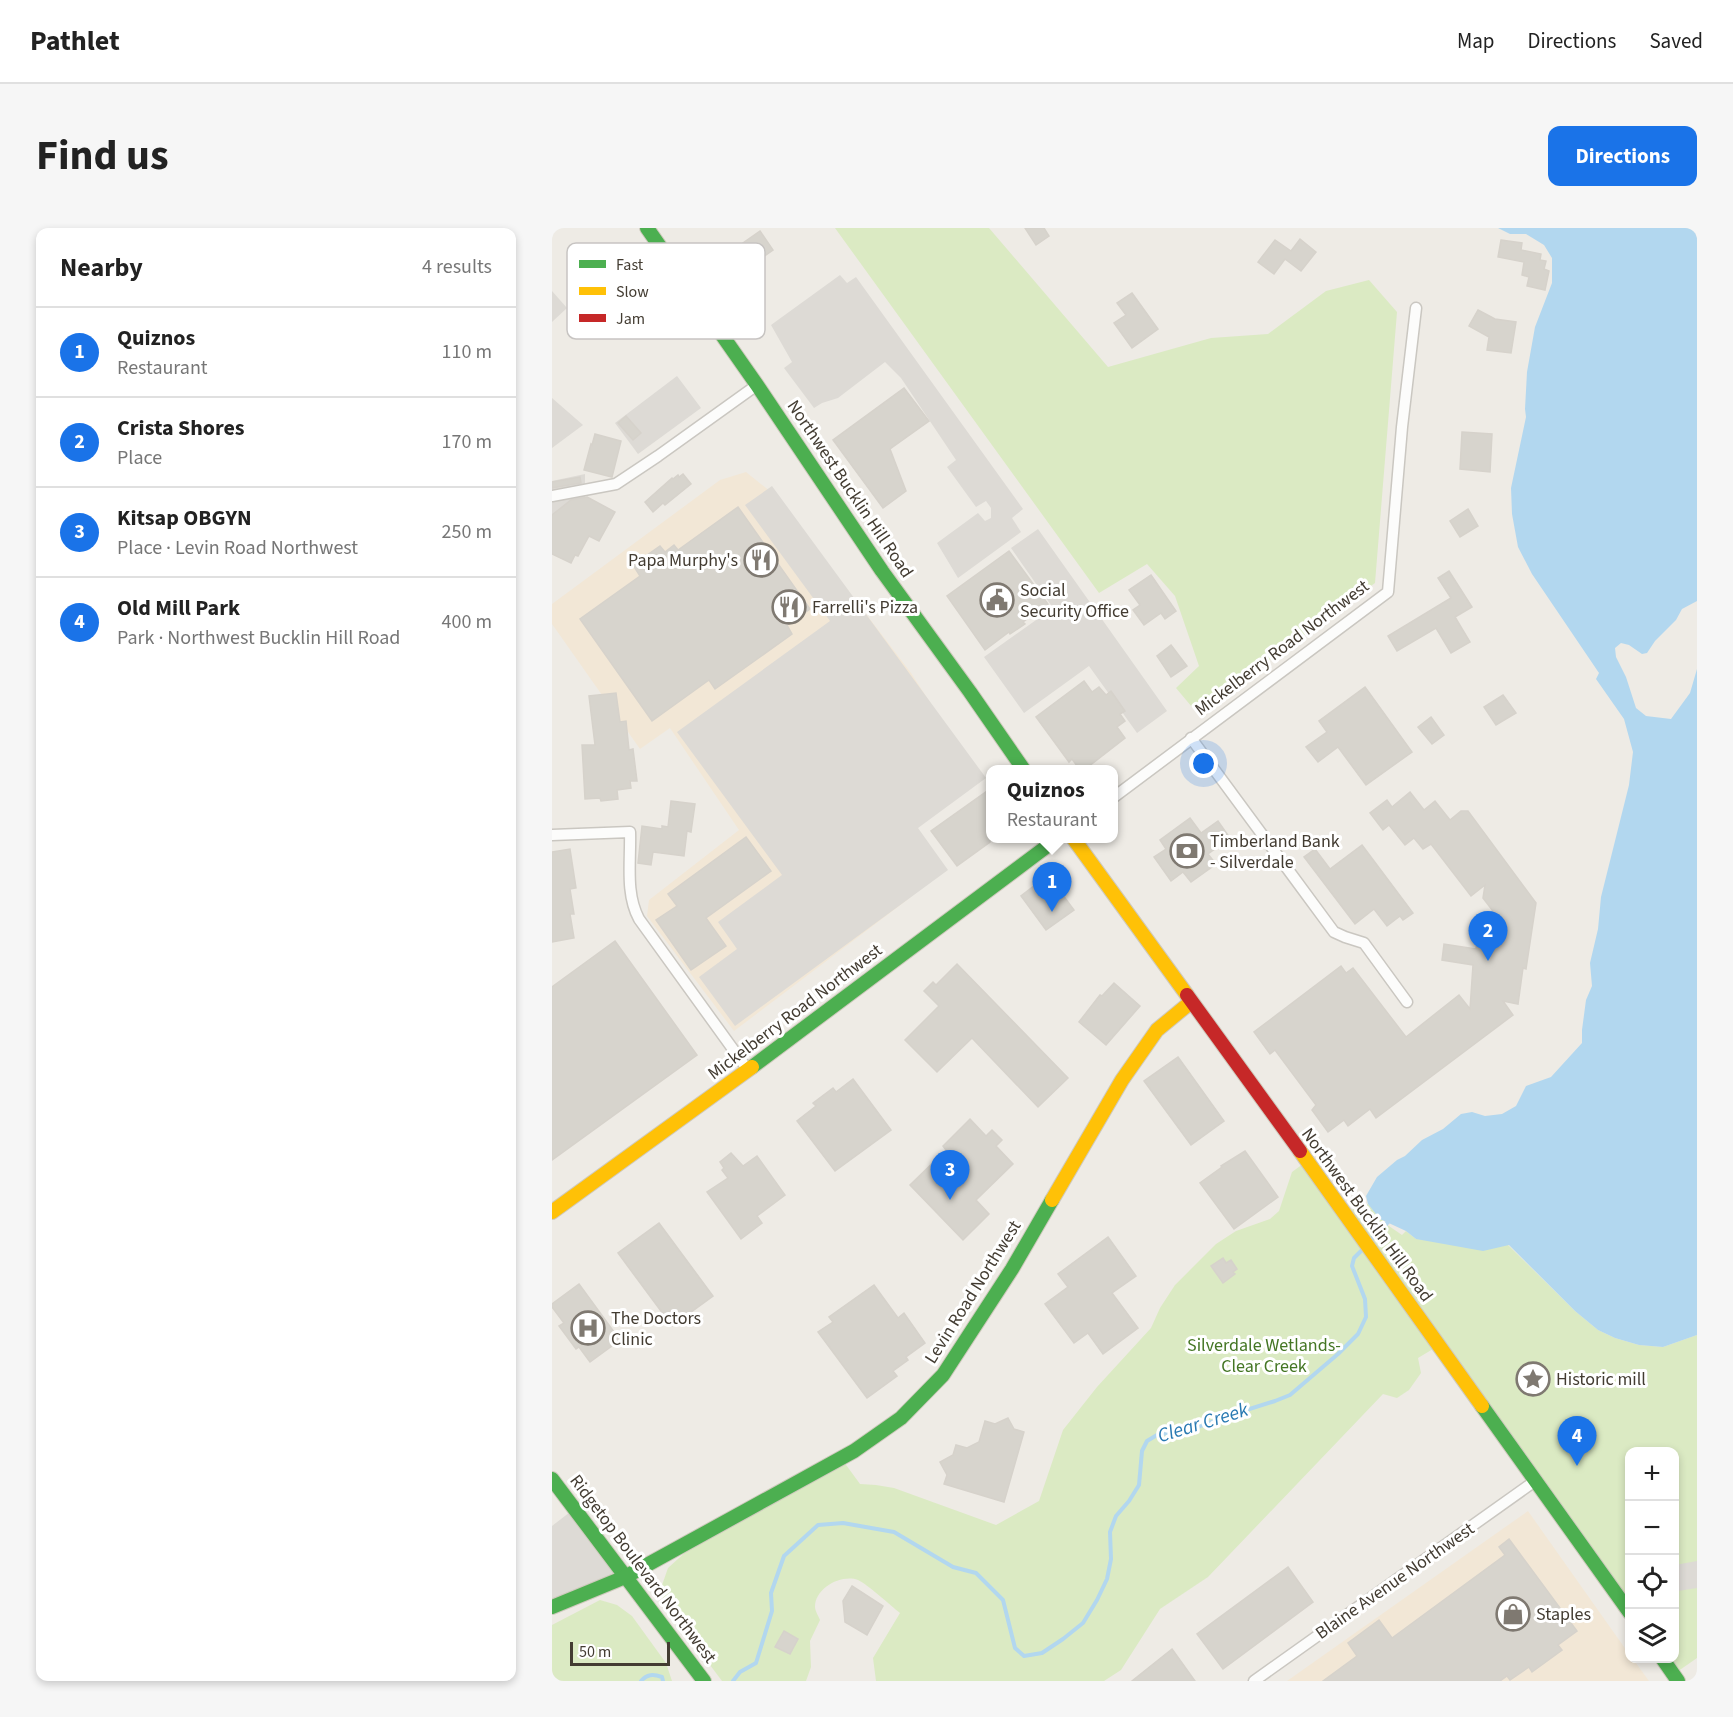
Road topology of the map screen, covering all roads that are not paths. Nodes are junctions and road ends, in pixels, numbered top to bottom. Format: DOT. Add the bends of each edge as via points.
graph roads {
  1 [pos="647,228"];
  2 [pos="658,243"];
  3 [pos="1416,308"];
  4 [pos="725,339"];
  5 [pos="757,385"];
  6 [pos="552,496"];
  7 [pos="1191,738"];
  8 [pos="1021,765"];
  9 [pos="1118,793"];
  10 [pos="552,835"];
  11 [pos="1051,843"];
  12 [pos="1077,843"];
  13 [pos="1191,1002"];
  14 [pos="1407,1002"];
  15 [pos="748,1070"];
  16 [pos="552,1212"];
  17 [pos="552,1479"];
  18 [pos="1535,1481"];
  19 [pos="625,1577"];
  20 [pos="552,1607"];
  21 [pos="1626,1609"];
  22 [pos="1665,1663"];
  23 [pos="705,1681"];
  24 [pos="1254,1681"];
  25 [pos="1678,1681"];
  1 -- 2 [label="main road, Northwest Bucklin Hill Road"];
  3 -- 7 [label="street, Mickelberry Road Northwest" via="1388,592"];
  4 -- 5 [label="main road, Northwest Bucklin Hill Road"];
  5 -- 6 [label="street" via="616,484"];
  5 -- 8 [label="main road, Northwest Bucklin Hill Road" via="882,571"];
  7 -- 9 [label="street, Mickelberry Road Northwest"];
  7 -- 14 [label="street" via="1334,932 1364,943"];
  10 -- 15 [label="street" via="630,832 630,896 635,911"];
  11 -- 15 [label="main road, Mickelberry Road Northwest"];
  12 -- 13 [label="main road, Northwest Bucklin Hill Road"];
  13 -- 18 [label="main road, Northwest Bucklin Hill Road"];
  13 -- 19 [label="main road, Levin Road Northwest" via="1158,1030 1122,1080 982,1317 925,1395 870,1441"];
  15 -- 16 [label="main road, Mickelberry Road Northwest"];
  17 -- 19 [label="main road, Ridgetop Boulevard Northwest"];
  18 -- 21 [label="main road, Northwest Bucklin Hill Road"];
  18 -- 24 [label="street, Blaine Avenue Northwest"];
  19 -- 20 [label="main road, Levin Road Northwest"];
  19 -- 23 [label="main road, Ridgetop Boulevard Northwest"];
  22 -- 25 [label="main road"];
}
